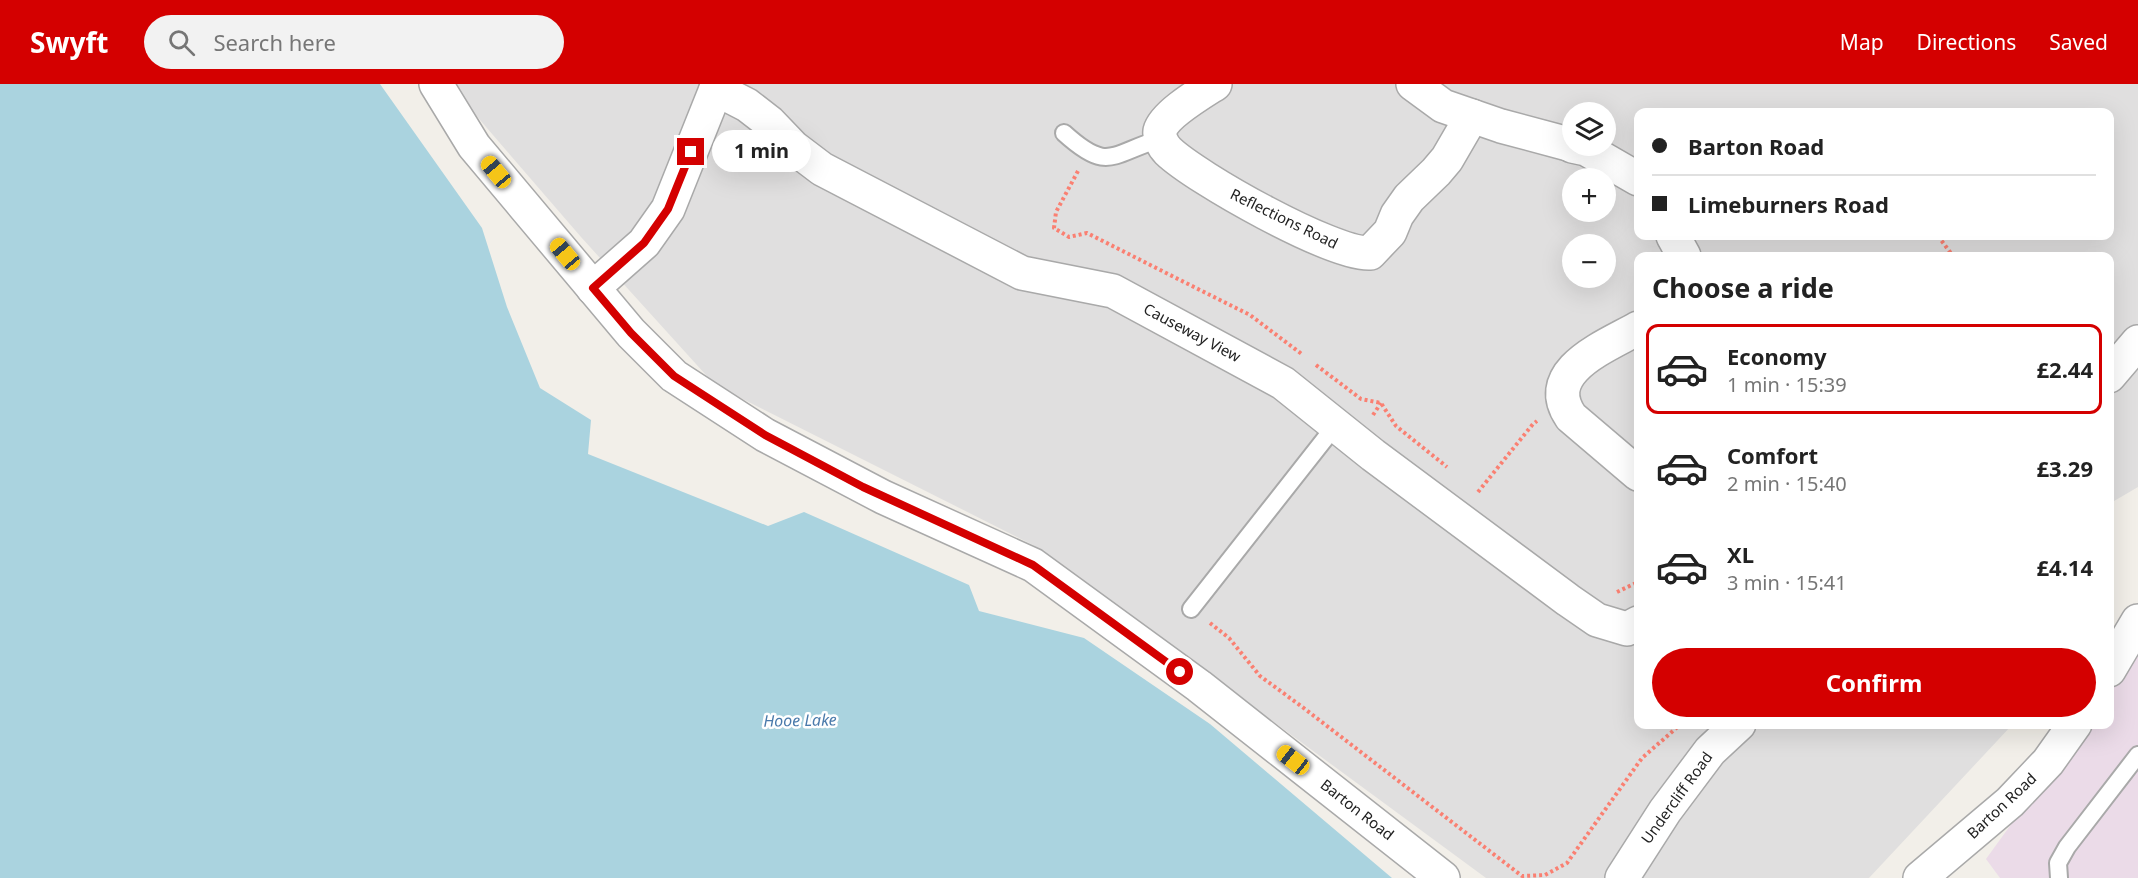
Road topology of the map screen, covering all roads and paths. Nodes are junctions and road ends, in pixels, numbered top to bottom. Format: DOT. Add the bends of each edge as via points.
graph roads {
  1 [pos="436,84"];
  2 [pos="1215,84"];
  3 [pos="1413,84"];
  4 [pos="717,87"];
  5 [pos="1472,116"];
  6 [pos="1064,133"];
  7 [pos="1160,139"];
  8 [pos="1562,142"];
  9 [pos="1598,156"];
  10 [pos="1634,177"];
  11 [pos="593,288"];
  12 [pos="1634,329"];
  13 [pos="2138,342"];
  14 [pos="2114,370"];
  15 [pos="1564,407"];
  16 [pos="1335,426"];
  17 [pos="1634,471"];
  18 [pos="1478,492"];
  19 [pos="1191,609"];
  20 [pos="2138,621"];
  21 [pos="1634,625"];
  22 [pos="2114,662"];
  23 [pos="1675,729"];
  24 [pos="1734,729"];
  25 [pos="2071,729"];
  26 [pos="2138,755"];
  27 [pos="1443,878"];
  28 [pos="1622,878"];
  29 [pos="1920,878"];
  30 [pos="2059,878"];
  1 -- 11 [label="street, Barton Road" via="474,146"];
  2 -- 7 [label="street" via="1175,112 1160,129"];
  3 -- 5 [label="street" via="1443,106"];
  4 -- 11 [label="street" via="668,209 644,243"];
  4 -- 16 [label="street, Causeway View" via="769,122 822,169 1022,273 1113,291 1283,383"];
  5 -- 7 [label="street, Reflections Road" via="1446,159 1409,198 1390,232 1370,253 1360,254 1323,241 1194,172 1166,150"];
  5 -- 8 [label="street"];
  6 -- 7 [label="lane" via="1094,156 1108,158"];
  9 -- 10 [label="street"];
  11 -- 27 [label="street, Barton Road" via="674,376 765,435 863,487 1033,565 1199,686"];
  12 -- 15 [label="street" via="1577,363 1563,383"];
  13 -- 14 [label="street"];
  15 -- 17 [label="street" via="1584,430"];
  15 -- 18 [label="path" via="1533,424"];
  16 -- 19 [label="lane"];
  16 -- 21 [label="street, Causeway View" via="1597,620 1627,629"];
  19 -- 23 [label="path" via="1229,638 1260,676 1522,876 1545,875 1568,863 1642,758"];
  20 -- 22 [label="street"];
  24 -- 28 [label="street, Undercliff Road" via="1710,751 1665,811"];
  25 -- 29 [label="street, Barton Road" via="2048,762 2010,802"];
  26 -- 30 [label="lane" via="2067,847 2058,863"];
}
